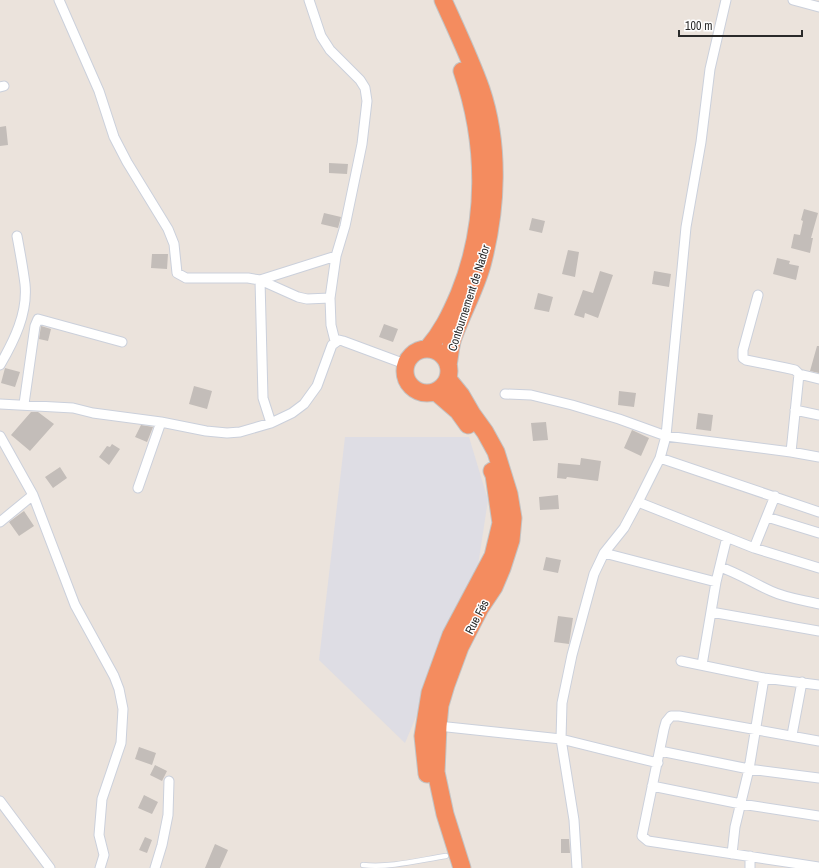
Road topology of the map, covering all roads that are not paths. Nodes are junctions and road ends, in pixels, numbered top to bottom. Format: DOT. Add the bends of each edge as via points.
graph roads {
  1 [pos="59,0"];
  2 [pos="309,0"];
  3 [pos="430,0"];
  4 [pos="443,0"];
  5 [pos="726,0"];
  6 [pos="793,0"];
  7 [pos="819,7"];
  8 [pos="17,236"];
  9 [pos="336,256"];
  10 [pos="260,280"];
  11 [pos="758,295"];
  12 [pos="330,298"];
  13 [pos="339,341"];
  14 [pos="122,342"];
  15 [pos="426,349"];
  16 [pos="405,364"];
  17 [pos="0,365"];
  18 [pos="448,372"];
  19 [pos="799,374"];
  20 [pos="819,380"];
  21 [pos="436,392"];
  22 [pos="505,394"];
  23 [pos="0,404"];
  24 [pos="24,404"];
  25 [pos="795,410"];
  26 [pos="819,415"];
  27 [pos="160,422"];
  28 [pos="271,423"];
  29 [pos="0,436"];
  30 [pos="666,436"];
  31 [pos="792,452"];
  32 [pos="819,457"];
  33 [pos="660,458"];
  34 [pos="138,488"];
  35 [pos="33,495"];
  36 [pos="774,496"];
  37 [pos="638,502"];
  38 [pos="819,512"];
  39 [pos="767,517"];
  40 [pos="0,522"];
  41 [pos="819,534"];
  42 [pos="727,537"];
  43 [pos="754,548"];
  44 [pos="604,553"];
  45 [pos="720,567"];
  46 [pos="819,568"];
  47 [pos="716,582"];
  48 [pos="819,604"];
  49 [pos="711,612"];
  50 [pos="819,631"];
  51 [pos="681,661"];
  52 [pos="702,665"];
  53 [pos="764,678"];
  54 [pos="802,682"];
  55 [pos="819,685"];
  56 [pos="438,726"];
  57 [pos="756,730"];
  58 [pos="792,735"];
  59 [pos="561,739"];
  60 [pos="819,741"];
  61 [pos="660,751"];
  62 [pos="658,763"];
  63 [pos="749,769"];
  64 [pos="819,778"];
  65 [pos="169,781"];
  66 [pos="652,786"];
  67 [pos="0,802"];
  68 [pos="741,804"];
  69 [pos="819,816"];
  70 [pos="732,854"];
  71 [pos="750,856"];
  72 [pos="448,862"];
  73 [pos="363,865"];
  74 [pos="819,865"];
  75 [pos="804,866"];
  76 [pos="50,868"];
  77 [pos="100,868"];
  78 [pos="155,868"];
  79 [pos="462,868"];
  80 [pos="577,868"];
  81 [pos="750,868"];
  1 -- 10 [label="street" via="99,91 114,137 168,229 174,244 177,273 186,278"];
  2 -- 9 [label="street" via="321,36 330,50 360,80 365,88 367,101 362,144"];
  3 -- 15 [label="highway, Contournement de Nador" via="457,57 469,93 478,130 481,168 480,207 474,245 464,282 450,317"];
  4 -- 18 [label="highway, Contournement de Nador" via="481,90 490,129 494,168 493,208 487,248 476,286 453,337"];
  5 -- 30 [label="street" via="710,69 701,142 686,227"];
  6 -- 7 [label="street"];
  8 -- 17 [label="street" via="25,285 24,310 16,334"];
  9 -- 10 [label="street"];
  9 -- 12 [label="street"];
  10 -- 12 [label="street" via="298,297"];
  10 -- 28 [label="street" via="263,398"];
  11 -- 19 [label="street" via="743,358 795,370"];
  12 -- 13 [label="street" via="331,325"];
  13 -- 16 [label="street"];
  13 -- 28 [label="street" via="331,347 313,393 299,408"];
  14 -- 24 [label="street" via="38,319 35,322"];
  15 -- 16 [label="highway" via="417,351"];
  15 -- 18 [label="highway, Contournement de Nador" via="444,356"];
  16 -- 21 [label="highway" via="408,384 416,391 426,394"];
  18 -- 21 [label="highway" via="443,387"];
  18 -- 56 [label="highway, Rue Fés" via="496,452 509,494 513,518 511,540 502,568 460,648 440,705"];
  19 -- 20 [label="street"];
  19 -- 25 [label="street"];
  21 -- 72 [label="highway, Rue Fés" via="458,411 475,436 494,475 501,523 493,556 451,635 430,693 423,736 428,786"];
  22 -- 30 [label="street" via="572,404"];
  23 -- 24 [label="street"];
  24 -- 27 [label="street" via="73,408"];
  25 -- 26 [label="street"];
  25 -- 31 [label="street"];
  27 -- 28 [label="street" via="227,433"];
  27 -- 34 [label="street"];
  29 -- 35 [label="street"];
  30 -- 31 [label="street"];
  30 -- 33 [label="street"];
  31 -- 32 [label="street"];
  33 -- 36 [label="street"];
  33 -- 37 [label="street"];
  35 -- 40 [label="street"];
  35 -- 77 [label="street" via="75,605 114,676 121,698 121,743 102,799 99,834 104,855"];
  36 -- 38 [label="street"];
  36 -- 39 [label="street"];
  37 -- 42 [label="street"];
  37 -- 44 [label="street" via="624,528"];
  39 -- 41 [label="street"];
  39 -- 43 [label="street"];
  42 -- 43 [label="street"];
  42 -- 45 [label="street"];
  43 -- 46 [label="street"];
  44 -- 47 [label="street"];
  44 -- 59 [label="street" via="594,574 572,655 562,703"];
  45 -- 47 [label="street"];
  45 -- 48 [label="street" via="771,591"];
  47 -- 49 [label="street"];
  49 -- 50 [label="street"];
  49 -- 52 [label="street"];
  51 -- 52 [label="street"];
  52 -- 53 [label="street"];
  53 -- 54 [label="street"];
  53 -- 57 [label="street"];
  54 -- 55 [label="street"];
  54 -- 58 [label="street"];
  56 -- 59 [label="street"];
  56 -- 79 [label="highway, Rue Fés" via="436,772 445,814"];
  57 -- 58 [label="street"];
  57 -- 61 [label="street" via="672,716 666,722"];
  57 -- 63 [label="street"];
  58 -- 60 [label="street"];
  59 -- 62 [label="street"];
  59 -- 80 [label="street" via="574,820"];
  61 -- 62 [label="street"];
  61 -- 63 [label="street"];
  62 -- 66 [label="street"];
  63 -- 64 [label="street"];
  63 -- 68 [label="street"];
  65 -- 78 [label="street" via="168,815"];
  66 -- 68 [label="street"];
  66 -- 70 [label="street" via="642,834 645,840"];
  67 -- 76 [label="street"];
  68 -- 69 [label="street"];
  68 -- 70 [label="street"];
  70 -- 71 [label="street"];
  71 -- 75 [label="street"];
  71 -- 81 [label="street"];
  72 -- 73 [label="lane"];
  74 -- 75 [label="street"];
}
